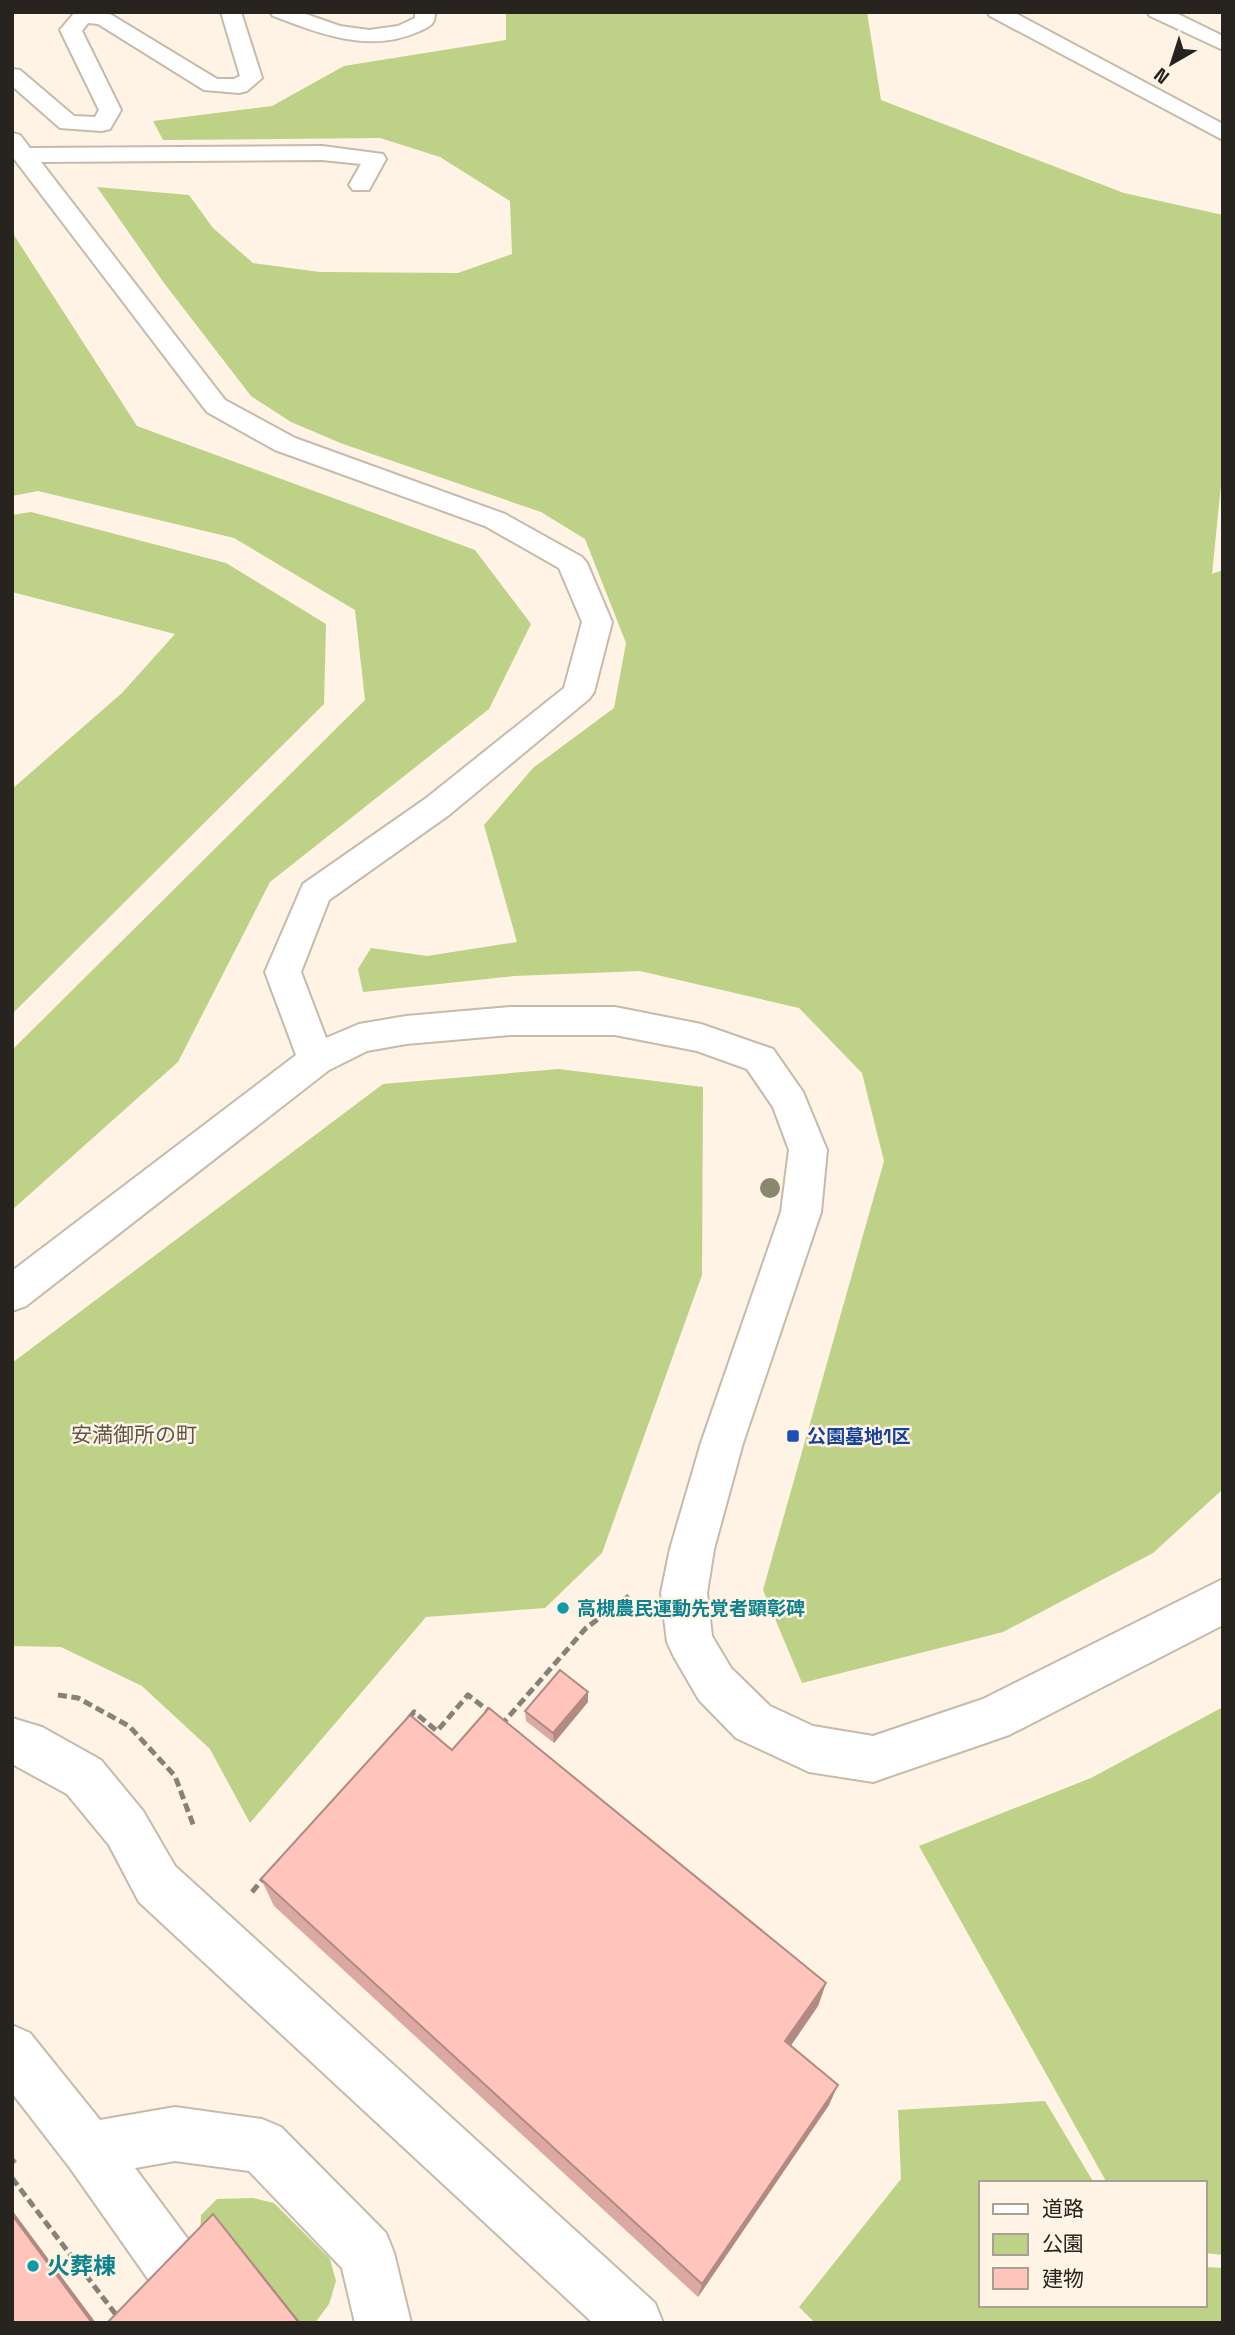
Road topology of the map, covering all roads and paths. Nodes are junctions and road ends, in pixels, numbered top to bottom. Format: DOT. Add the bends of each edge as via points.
graph roads {
  1 [pos="231,12"];
  2 [pos="280,12"];
  3 [pos="425,12"];
  4 [pos="1157,12"];
  5 [pos="1002,13"];
  6 [pos="1223,44"];
  7 [pos="12,75"];
  8 [pos="1223,133"];
  9 [pos="16,146"];
  10 [pos="361,185"];
  11 [pos="316,1060"];
  12 [pos="12,1294"];
  13 [pos="1223,1600"];
  14 [pos="586,1628"];
  15 [pos="405,1722"];
  16 [pos="12,1741"];
  17 [pos="272,1869"];
  18 [pos="247,1897"];
  19 [pos="12,2051"];
  20 [pos="89,2149"];
  21 [pos="12,2178"];
  22 [pos="173,2266"];
  23 [pos="120,2320"];
  24 [pos="383,2323"];
  25 [pos="635,2323"];
  1 -- 7 [label="main road" via="251,78 239,86 212,85 103,18 83,16 71,30 110,110 102,124 68,123"];
  2 -- 3 [label="main road" via="345,35 377,39 405,33 425,22"];
  4 -- 6 [label="main road"];
  5 -- 8 [label="main road"];
  9 -- 10 [label="main road" via="322,153 375,159"];
  9 -- 11 [label="main road" via="216,406 285,443 495,520 561,557 572,564 597,622 578,692 437,807 315,893 283,972"];
  11 -- 12 [label="main road"];
  11 -- 13 [label="main road" via="359,1038 407,1030 510,1021 615,1021 701,1038 760,1059 790,1102 808,1150 801,1212 722,1443 684,1593 690,1642 715,1684 753,1722 809,1749 873,1759 992,1719"];
  14 -- 15 [label="path" via="503,1723 468,1695 437,1731 415,1712"];
  16 -- 25 [label="main road" via="25,1743 84,1777 126,1828 157,1884"];
  17 -- 18 [label="path"];
  19 -- 20 [label="main road"];
  20 -- 22 [label="main road"];
  20 -- 24 [label="main road" via="176,2134 262,2146 366,2253"];
  21 -- 23 [label="path"];
}
